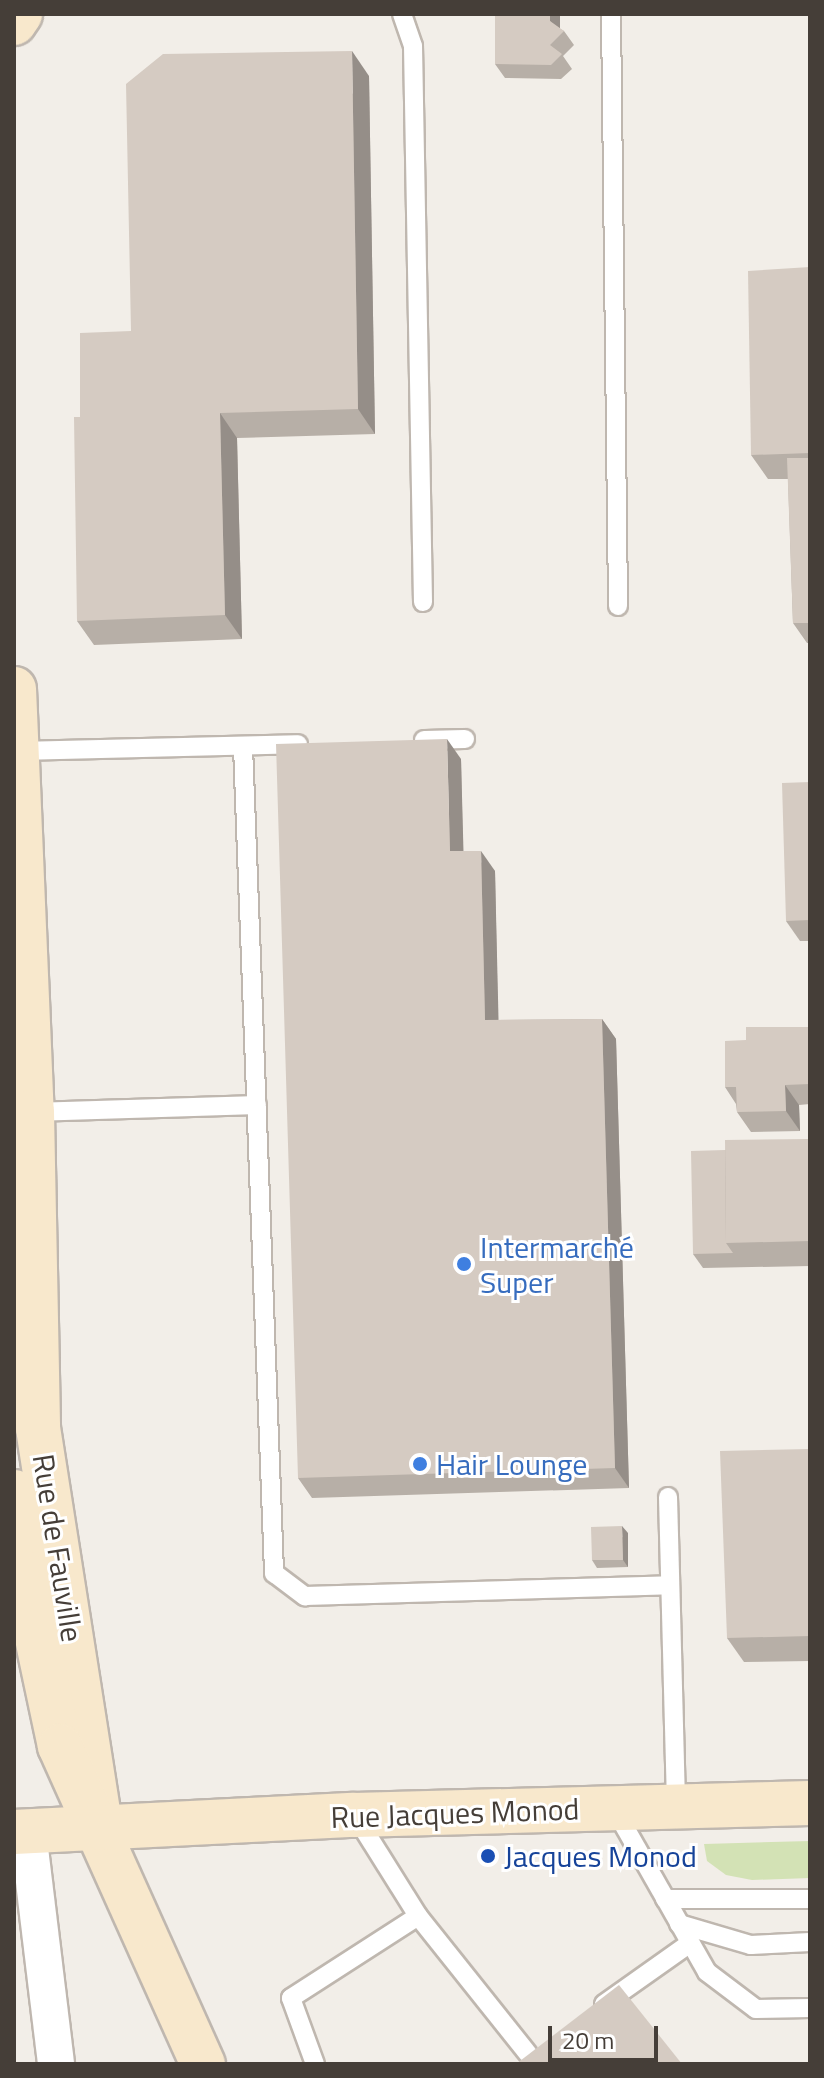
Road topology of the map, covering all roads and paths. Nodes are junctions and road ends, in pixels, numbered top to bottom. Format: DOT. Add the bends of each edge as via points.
graph roads {
  1 [pos="20,14"];
  2 [pos="402,14"];
  3 [pos="611,14"];
  4 [pos="14,23"];
  5 [pos="423,602"];
  6 [pos="618,606"];
  7 [pos="14,689"];
  8 [pos="465,739"];
  9 [pos="401,741"];
  10 [pos="323,743"];
  11 [pos="243,746"];
  12 [pos="17,751"];
  13 [pos="257,1105"];
  14 [pos="23,1112"];
  15 [pos="14,1492"];
  16 [pos="668,1497"];
  17 [pos="670,1585"];
  18 [pos="810,1803"];
  19 [pos="676,1806"];
  20 [pos="613,1808"];
  21 [pos="354,1815"];
  22 [pos="101,1830"];
  23 [pos="21,1832"];
  24 [pos="665,1899"];
  25 [pos="810,1899"];
  26 [pos="418,1916"];
  27 [pos="679,1924"];
  28 [pos="810,1942"];
  29 [pos="690,1943"];
  30 [pos="810,2008"];
  31 [pos="581,2019"];
  32 [pos="528,2055"];
  33 [pos="56,2064"];
  34 [pos="203,2064"];
  35 [pos="315,2064"];
  1 -- 4 [label="main road"];
  2 -- 5 [label="lane" via="413,46"];
  3 -- 6 [label="lane"];
  7 -- 12 [label="main road, Rue de Fauville"];
  8 -- 9 [label="lane"];
  10 -- 11 [label="lane"];
  11 -- 12 [label="lane"];
  11 -- 13 [label="lane"];
  12 -- 14 [label="main road, Rue de Fauville"];
  13 -- 14 [label="lane"];
  13 -- 17 [label="lane" via="274,1573 305,1596"];
  14 -- 22 [label="main road, Rue de Fauville" via="38,1428"];
  15 -- 22 [label="main road, Rue de Fauville" via="23,1572 60,1746"];
  16 -- 17 [label="lane"];
  17 -- 19 [label="lane"];
  18 -- 19 [label="main road, Rue Jacques Monod"];
  19 -- 20 [label="main road, Rue Jacques Monod"];
  20 -- 21 [label="main road, Rue Jacques Monod"];
  20 -- 24 [label="lane"];
  21 -- 22 [label="main road, Rue Jacques Monod"];
  21 -- 26 [label="lane"];
  22 -- 23 [label="main road, Rue Jacques Monod"];
  22 -- 34 [label="main road, Rue de Fauville"];
  23 -- 33 [label="street"];
  24 -- 25 [label="lane"];
  24 -- 27 [label="lane"];
  26 -- 32 [label="lane"];
  26 -- 35 [label="lane" via="291,1998"];
  27 -- 28 [label="lane" via="751,1945"];
  27 -- 29 [label="lane"];
  29 -- 30 [label="lane" via="707,1972 756,2009"];
  29 -- 31 [label="lane"];
}
